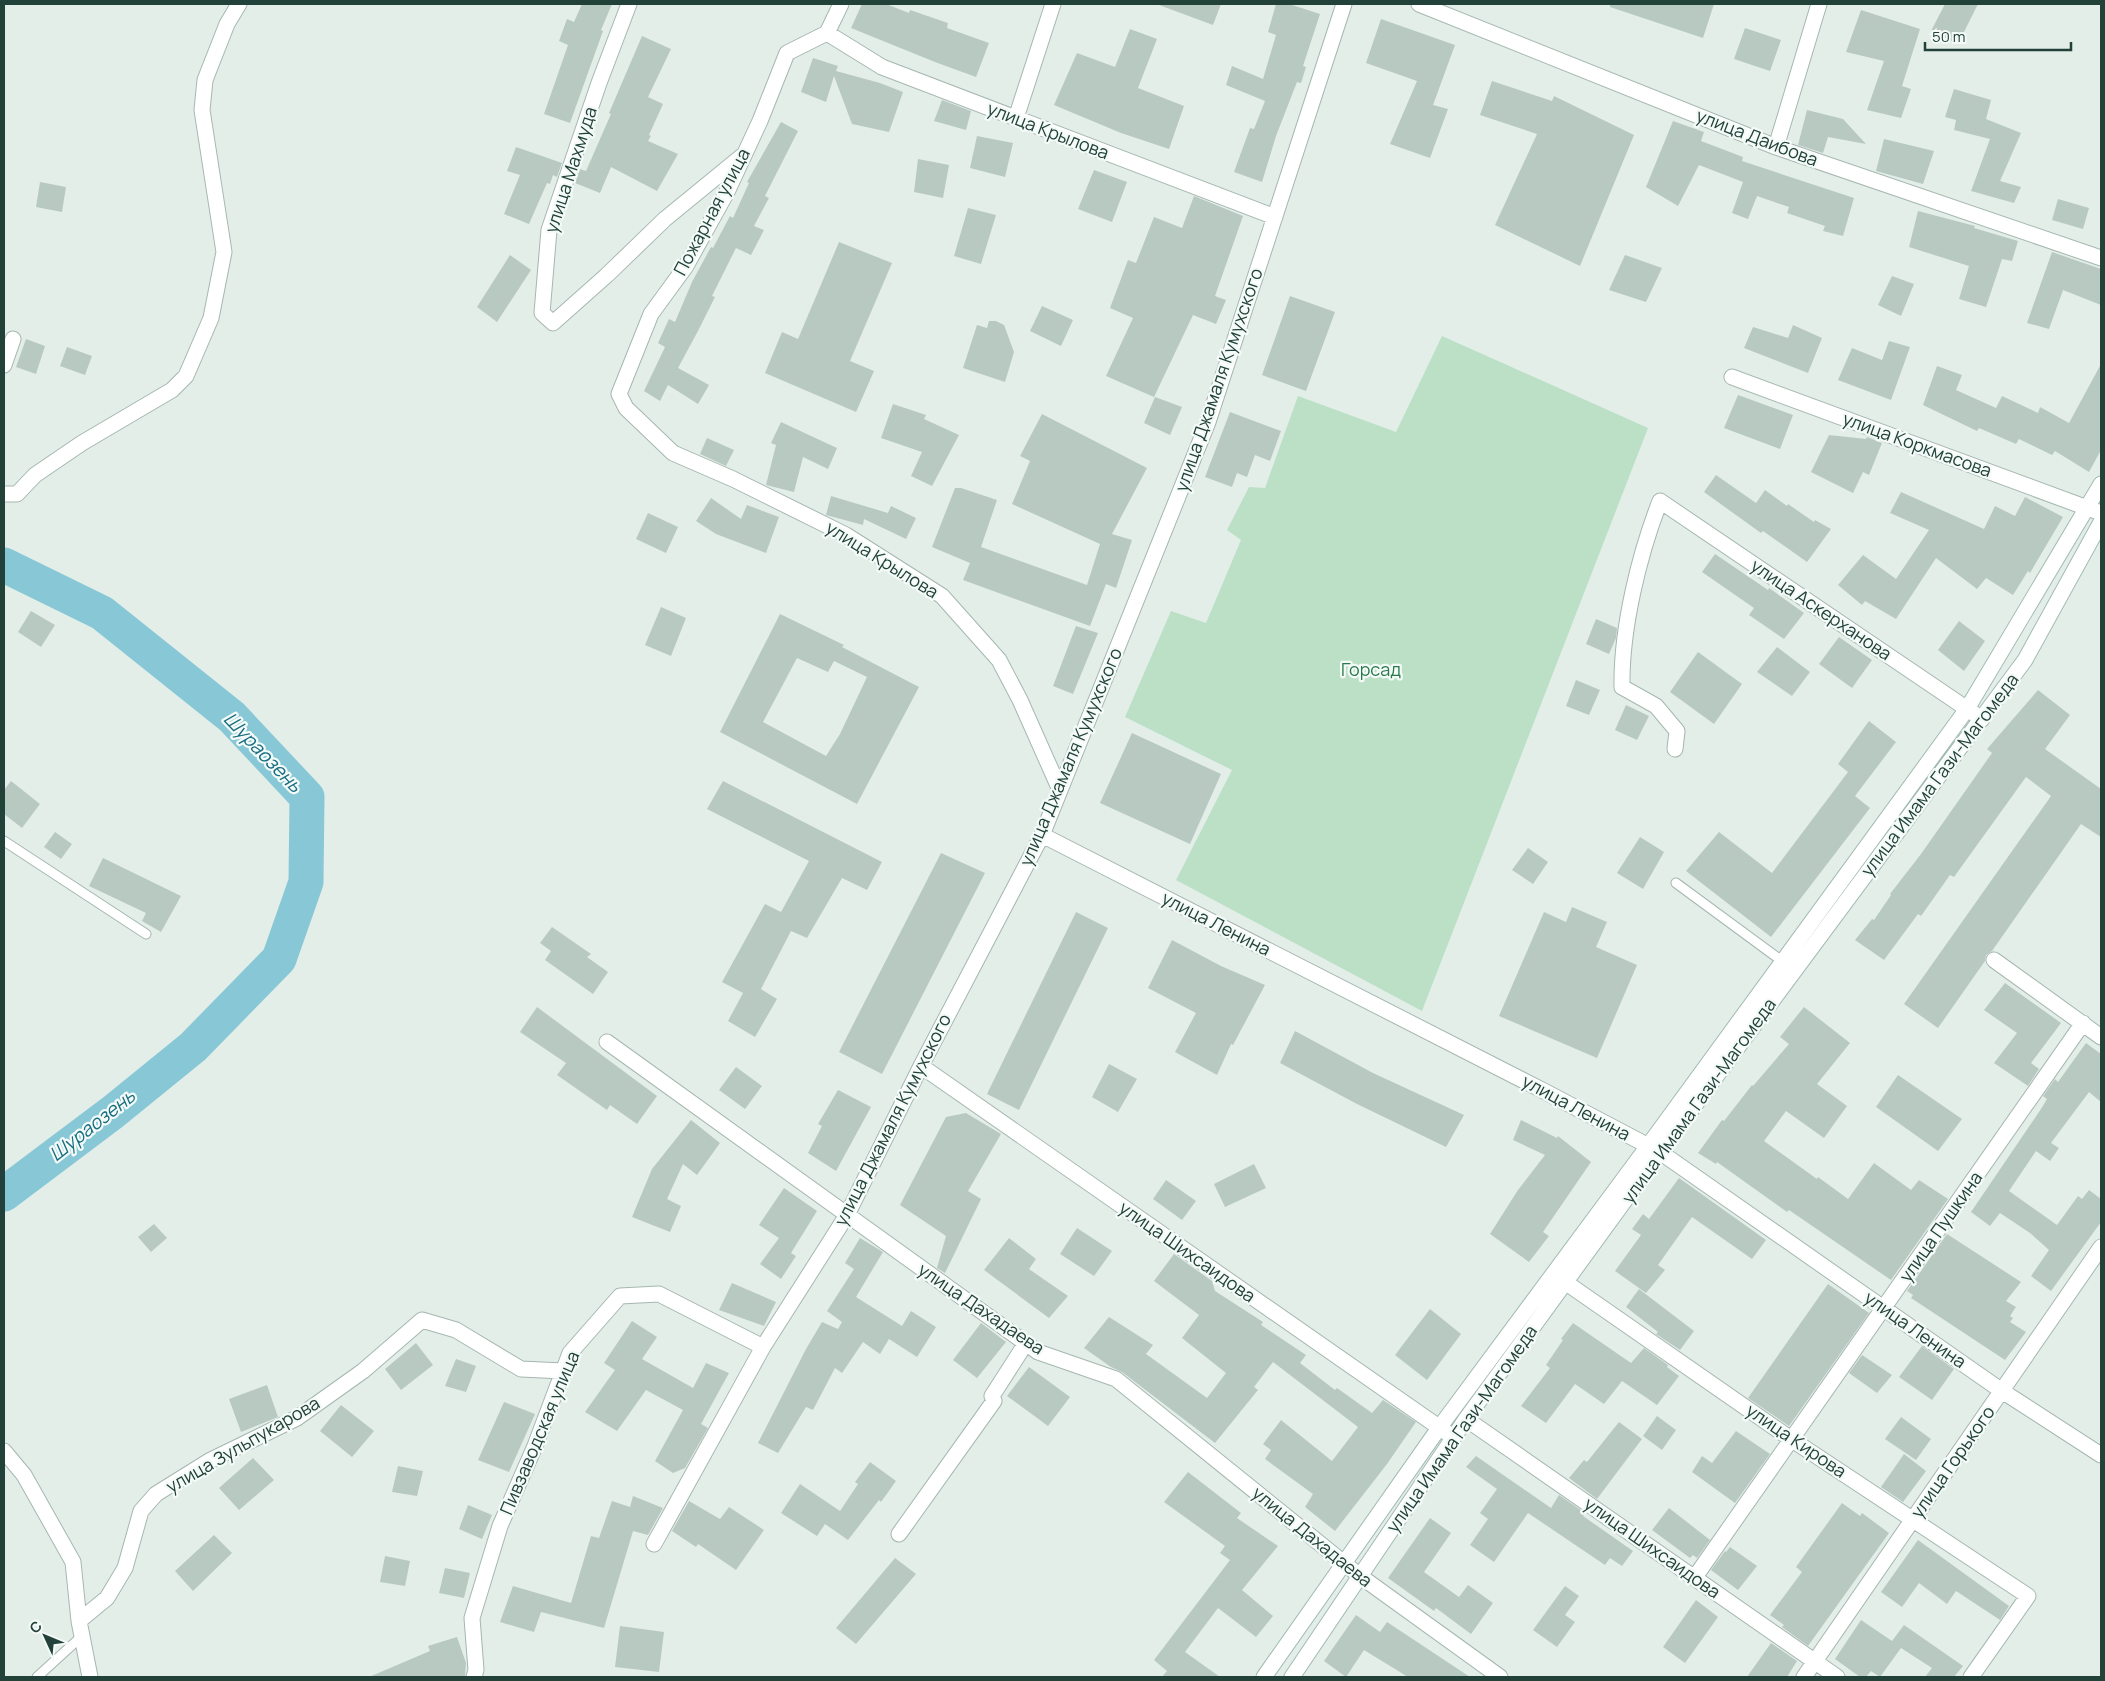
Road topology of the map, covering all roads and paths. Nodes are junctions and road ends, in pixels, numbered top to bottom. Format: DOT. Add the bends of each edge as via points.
graph roads {
  1 [pos="239,4"];
  2 [pos="629,4"];
  3 [pos="841,4"];
  4 [pos="1053,4"];
  5 [pos="1344,4"];
  6 [pos="1419,4"];
  7 [pos="1819,4"];
  8 [pos="827,33"];
  9 [pos="1016,118"];
  10 [pos="1776,147"];
  11 [pos="745,154"];
  12 [pos="1275,217"];
  13 [pos="2101,258"];
  14 [pos="13,339"];
  15 [pos="4,365"];
  16 [pos="1732,377"];
  17 [pos="626,408"];
  18 [pos="2101,484"];
  19 [pos="4,494"];
  20 [pos="2094,511"];
  21 [pos="2101,522"];
  22 [pos="1966,709"];
  23 [pos="1982,719"];
  24 [pos="1675,748"];
  25 [pos="1060,790"];
  26 [pos="1042,835"];
  27 [pos="4,841"];
  28 [pos="1676,883"];
  29 [pos="146,934"];
  30 [pos="1994,960"];
  31 [pos="1782,962"];
  32 [pos="2083,1022"];
  33 [pos="2101,1037"];
  34 [pos="607,1042"];
  35 [pos="921,1066"];
  36 [pos="1654,1149"];
  37 [pos="846,1215"];
  38 [pos="2101,1249"];
  39 [pos="1565,1282"];
  40 [pos="1884,1308"];
  41 [pos="1026,1343"];
  42 [pos="763,1347"];
  43 [pos="563,1371"];
  44 [pos="2002,1391"];
  45 [pos="1466,1419"];
  46 [pos="1439,1428"];
  47 [pos="1453,1437"];
  48 [pos="1791,1439"];
  49 [pos="4,1452"];
  50 [pos="2101,1455"];
  51 [pos="1913,1520"];
  52 [pos="899,1534"];
  53 [pos="654,1544"];
  54 [pos="1345,1564"];
  55 [pos="1360,1576"];
  56 [pos="1695,1578"];
  57 [pos="79,1621"];
  58 [pos="82,1636"];
  59 [pos="1815,1662"];
  60 [pos="37,1677"];
  61 [pos="90,1677"];
  62 [pos="474,1677"];
  63 [pos="1264,1677"];
  64 [pos="1292,1677"];
  65 [pos="1500,1677"];
  66 [pos="1804,1677"];
  67 [pos="1837,1677"];
  68 [pos="1970,1677"];
  1 -- 19 [label="street" via="227,24 204,80 202,110 224,252 211,318 186,376 172,390 35,475 17,494"];
  2 -- 11 [label="street, улица Махмуда" via="549,230 542,313 553,323 665,219"];
  3 -- 8 [label="street"];
  4 -- 9 [label="street"];
  5 -- 12 [label="street, улица Джамаля Кумухского"];
  6 -- 10 [label="street, улица Даибова"];
  7 -- 10 [label="street"];
  8 -- 9 [label="street, улица Крылова" via="882,67"];
  8 -- 11 [label="street, Пожарная улица" via="788,53"];
  9 -- 12 [label="street, улица Крылова"];
  10 -- 13 [label="street, улица Даибова"];
  11 -- 17 [label="street, Пожарная улица" via="686,266 651,314 620,394"];
  12 -- 25 [label="street, улица Джамаля Кумухского" via="1208,422"];
  14 -- 15 [label="street"];
  16 -- 20 [label="street, улица Коркмасова"];
  17 -- 25 [label="street, улица Крылова" via="673,454 733,479 846,535 942,596 999,660"];
  18 -- 20 [label="street"];
  20 -- 22 [label="street"];
  21 -- 23 [label="street, улица Имама Гази-Магомеда" via="2025,660"];
  22 -- 23 [label="street, улица Аскерханова"];
  22 -- 24 [label="street, улица Аскерханова" via="1660,501 1645,538 1622,659 1622,687 1656,706 1677,730"];
  22 -- 31 [label="street"];
  23 -- 36 [label="street, улица Имама Гази-Магомеда"];
  25 -- 26 [label="street, улица Джамаля Кумухского"];
  26 -- 35 [label="street, улица Джамаля Кумухского"];
  26 -- 36 [label="street, улица Ленина"];
  27 -- 29 [label="lane"];
  28 -- 31 [label="lane"];
  30 -- 32 [label="street"];
  31 -- 36 [label="street"];
  32 -- 33 [label="street"];
  32 -- 40 [label="street, улица Пушкина"];
  34 -- 37 [label="street, улица Дахадаева"];
  35 -- 37 [label="street, улица Джамаля Кумухского"];
  35 -- 46 [label="street, улица Шихсаидова"];
  36 -- 39 [label="street, улица Имама Гази-Магомеда"];
  36 -- 40 [label="street, улица Ленина"];
  36 -- 46 [label="street"];
  37 -- 41 [label="street, улица Дахадаева"];
  37 -- 42 [label="street, улица Джамаля Кумухского"];
  38 -- 44 [label="street, улица Горького"];
  39 -- 45 [label="street, улица Имама Гази-Магомеда"];
  39 -- 48 [label="street, улица Кирова"];
  40 -- 44 [label="street, улица Ленина"];
  40 -- 48 [label="street, улица Пушкина"];
  41 -- 52 [label="street" via="992,1396 994,1401"];
  41 -- 54 [label="street, улица Дахадаева" via="1038,1352 1116,1379"];
  42 -- 43 [label="street, Пивзаводская улица" via="659,1294 620,1296 570,1353"];
  42 -- 53 [label="street, улица Джамаля Кумухского"];
  43 -- 57 [label="street, улица Зульпукарова" via="521,1369 456,1330 422,1320 363,1371 297,1418 209,1461 156,1494 142,1511 125,1568 107,1598"];
  43 -- 62 [label="street, Пивзаводская улица" via="500,1526 472,1618"];
  44 -- 50 [label="street, улица Ленина"];
  44 -- 51 [label="street, улица Горького"];
  45 -- 47 [label="street, улица Имама Гази-Магомеда"];
  45 -- 56 [label="street, улица Шихсаидова"];
  46 -- 47 [label="street, улица Шихсаидова"];
  46 -- 54 [label="street"];
  47 -- 55 [label="street, улица Имама Гази-Магомеда"];
  48 -- 51 [label="street, улица Кирова"];
  48 -- 56 [label="street, улица Пушкина"];
  49 -- 57 [label="street" via="24,1475 73,1562"];
  51 -- 59 [label="street, улица Горького"];
  51 -- 68 [label="street, улица Кирова" via="2028,1596"];
  54 -- 55 [label="street, улица Дахадаева"];
  54 -- 63 [label="street"];
  55 -- 64 [label="street, улица Имама Гази-Магомеда"];
  55 -- 65 [label="street, улица Дахадаева"];
  56 -- 59 [label="street, улица Шихсаидова"];
  57 -- 58 [label="street"];
  58 -- 60 [label="lane"];
  58 -- 61 [label="street"];
  59 -- 66 [label="street, улица Горького"];
  59 -- 67 [label="street, улица Шихсаидова"];
}
